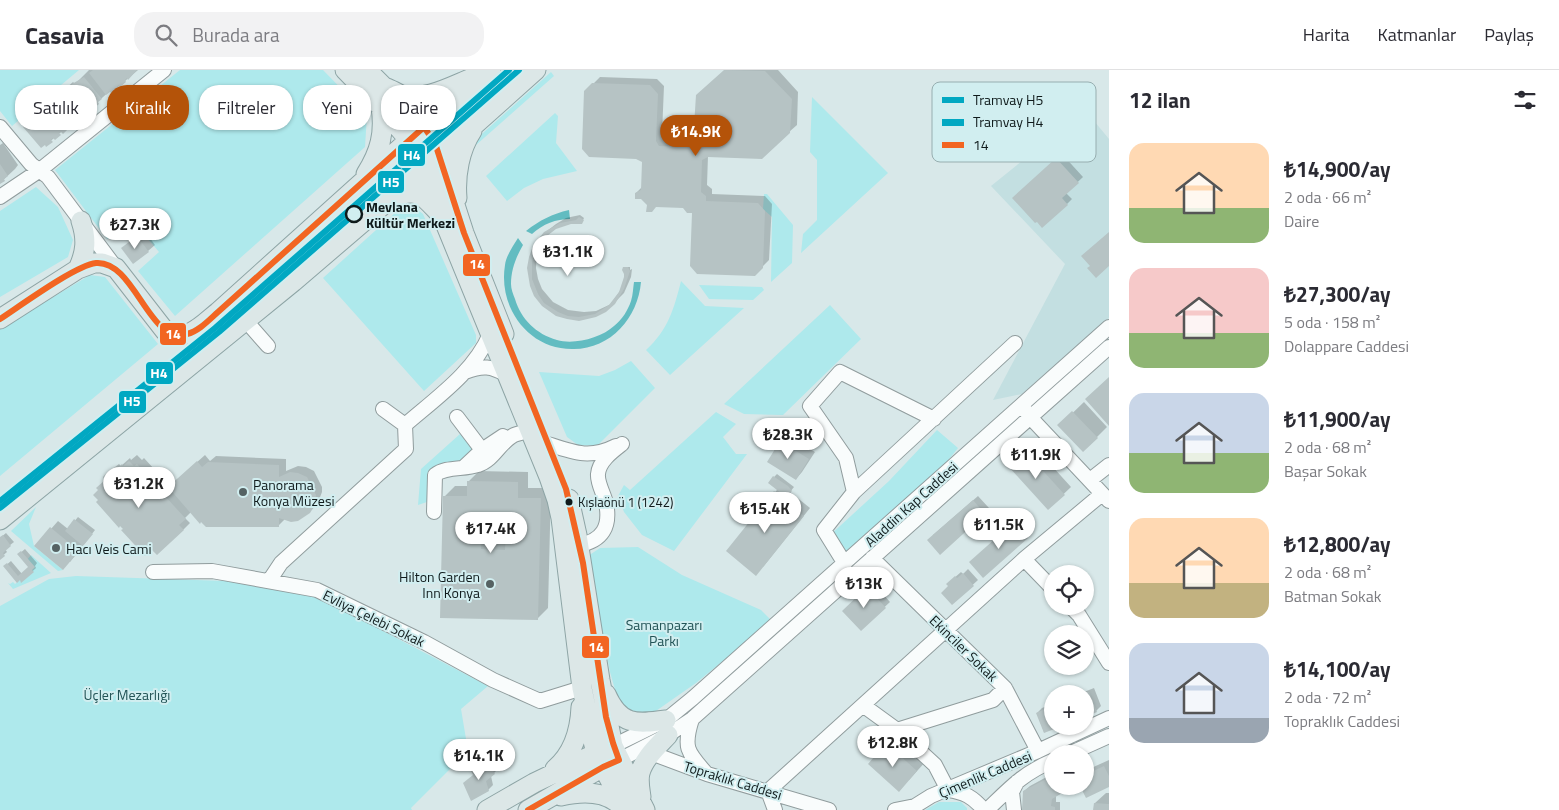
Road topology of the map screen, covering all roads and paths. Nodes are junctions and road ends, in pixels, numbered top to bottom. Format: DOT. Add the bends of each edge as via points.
graph roads {
  1 [pos="164,70"];
  2 [pos="345,70"];
  3 [pos="367,70"];
  4 [pos="490,70"];
  5 [pos="536,70"];
  6 [pos="381,85"];
  7 [pos="452,85"];
  8 [pos="456,99"];
  9 [pos="381,107"];
  10 [pos="480,120"];
  11 [pos="0,127"];
  12 [pos="383,130"];
  13 [pos="401,130"];
  14 [pos="421,130"];
  15 [pos="426,130"];
  16 [pos="409,140"];
  17 [pos="432,162"];
  18 [pos="40,170"];
  19 [pos="358,187"];
  20 [pos="0,197"];
  21 [pos="390,198"];
  22 [pos="443,218"];
  23 [pos="81,221"];
  24 [pos="464,233"];
  25 [pos="116,268"];
  26 [pos="78,269"];
  27 [pos="0,319"];
  28 [pos="246,321"];
  29 [pos="1109,327"];
  30 [pos="490,334"];
  31 [pos="1016,343"];
  32 [pos="268,346"];
  33 [pos="1109,347"];
  34 [pos="465,372"];
  35 [pos="507,375"];
  36 [pos="1022,405"];
  37 [pos="383,410"];
  38 [pos="522,411"];
  39 [pos="457,417"];
  40 [pos="1030,417"];
  41 [pos="934,419"];
  42 [pos="405,425"];
  43 [pos="530,431"];
  44 [pos="548,444"];
  45 [pos="482,450"];
  46 [pos="1109,465"];
  47 [pos="461,469"];
  48 [pos="1090,480"];
  49 [pos="854,492"];
  50 [pos="1106,498"];
  51 [pos="434,512"];
  52 [pos="0,520"];
  53 [pos="579,545"];
  54 [pos="872,558"];
  55 [pos="1024,560"];
  56 [pos="845,564"];
  57 [pos="153,572"];
  58 [pos="1044,580"];
  59 [pos="269,581"];
  60 [pos="1079,615"];
  61 [pos="946,630"];
  62 [pos="1109,664"];
  63 [pos="600,680"];
  64 [pos="582,688"];
  65 [pos="1005,688"];
  66 [pos="864,706"];
  67 [pos="1109,718"];
  68 [pos="692,719"];
  69 [pos="668,727"];
  70 [pos="897,730"];
  71 [pos="1109,736"];
  72 [pos="1089,745"];
  73 [pos="1038,751"];
  74 [pos="620,755"];
  75 [pos="1044,764"];
  76 [pos="707,774"];
  77 [pos="1017,780"];
  78 [pos="534,783"];
  79 [pos="948,790"];
  80 [pos="768,792"];
  81 [pos="550,799"];
  82 [pos="914,808"];
  83 [pos="634,809"];
  84 [pos="487,810"];
  85 [pos="528,810"];
  86 [pos="775,810"];
  87 [pos="829,810"];
  88 [pos="895,810"];
  89 [pos="985,810"];
  90 [pos="1014,810"];
  1 -- 18 [label="street"];
  2 -- 9 [label="main road"];
  3 -- 6 [label="main road"];
  4 -- 7 [label="main road"];
  4 -- 8 [label="main road"];
  5 -- 10 [label="main road"];
  10 -- 17 [label="main road"];
  10 -- 24 [label="main road" via="467,138 457,178"];
  11 -- 18 [label="street" via="31,164"];
  12 -- 19 [label="main road" via="371,167"];
  13 -- 16 [label="main road"];
  14 -- 16 [label="main road"];
  15 -- 17 [label="main road" via="435,143"];
  16 -- 17 [label="main road" via="420,157"];
  16 -- 19 [label="main road"];
  17 -- 21 [label="main road"];
  17 -- 22 [label="main road"];
  17 -- 24 [label="main road"];
  18 -- 20 [label="street"];
  18 -- 23 [label="street"];
  19 -- 25 [label="main road" via="206,322 186,335 172,335 165,331"];
  21 -- 22 [label="main road" via="415,192"];
  21 -- 28 [label="main road"];
  22 -- 30 [label="main road"];
  23 -- 25 [label="street"];
  23 -- 26 [label="main road" via="86,244"];
  24 -- 44 [label="main road"];
  25 -- 26 [label="main road" via="94,262"];
  26 -- 27 [label="main road"];
  28 -- 32 [label="street"];
  28 -- 52 [label="main road"];
  29 -- 36 [label="street, Aladdin Kap Caddesi"];
  30 -- 34 [label="street"];
  30 -- 35 [label="main road"];
  31 -- 41 [label="street"];
  33 -- 40 [label="street, Aladdin Kap Caddesi"];
  34 -- 35 [label="street" via="486,367"];
  34 -- 42 [label="street"];
  35 -- 38 [label="main road"];
  36 -- 40 [label="street"];
  36 -- 56 [label="street, Aladdin Kap Caddesi"];
  37 -- 42 [label="street"];
  38 -- 43 [label="main road"];
  38 -- 45 [label="street" via="518,424 512,430"];
  39 -- 45 [label="street"];
  40 -- 48 [label="street"];
  40 -- 54 [label="street, Aladdin Kap Caddesi"];
  41 -- 49 [label="street"];
  41 -- 49 [label="street" via="840,372 810,406 846,458"];
  42 -- 59 [label="street" via="406,449 281,562"];
  43 -- 47 [label="street" via="507,440 490,459"];
  43 -- 64 [label="main road" via="561,518"];
  44 -- 53 [label="main road" via="571,503"];
  44 -- 53 [label="street" via="577,454 603,452 622,444 603,461 598,474 606,505 606,528 600,536"];
  45 -- 47 [label="street"];
  46 -- 48 [label="street"];
  47 -- 51 [label="street" via="440,471 435,475"];
  48 -- 50 [label="street"];
  49 -- 56 [label="street" via="824,530"];
  50 -- 55 [label="street"];
  53 -- 63 [label="main road"];
  54 -- 61 [label="street, Ekinciler Sokak"];
  54 -- 68 [label="street, Aladdin Kap Caddesi"];
  55 -- 58 [label="street"];
  55 -- 61 [label="street"];
  56 -- 69 [label="street, Aladdin Kap Caddesi"];
  57 -- 59 [label="street, Evliya Çelebi Sokak" via="212,571"];
  59 -- 64 [label="street, Evliya Çelebi Sokak" via="317,590 540,701"];
  60 -- 62 [label="street"];
  61 -- 65 [label="street, Ekinciler Sokak"];
  61 -- 66 [label="street"];
  63 -- 69 [label="main road" via="611,706 620,715 641,724"];
  63 -- 74 [label="main road"];
  64 -- 74 [label="main road"];
  64 -- 78 [label="main road" via="581,719 571,751 565,761"];
  65 -- 70 [label="street" via="993,700"];
  65 -- 73 [label="street, Ekinciler Sokak"];
  66 -- 70 [label="street"];
  66 -- 80 [label="street"];
  67 -- 73 [label="street, Çimenlik Caddesi"];
  68 -- 69 [label="street, Aladdin Kap Caddesi"];
  68 -- 76 [label="street" via="686,738 688,750"];
  69 -- 74 [label="main road"];
  69 -- 74 [label="street, Aladdin Kap Caddesi"];
  70 -- 79 [label="street" via="935,765"];
  71 -- 72 [label="street"];
  73 -- 79 [label="street, Çimenlik Caddesi"];
  74 -- 76 [label="street, Topraklık Caddesi"];
  74 -- 78 [label="main road"];
  74 -- 81 [label="main road"];
  74 -- 83 [label="main road"];
  74 -- 83 [label="main road" via="640,774"];
  75 -- 77 [label="street, Çimenlik Caddesi"];
  76 -- 80 [label="street, Topraklık Caddesi"];
  77 -- 89 [label="street, Çimenlik Caddesi"];
  77 -- 90 [label="street" via="1012,792"];
  78 -- 84 [label="main road"];
  79 -- 82 [label="street, Çimenlik Caddesi"];
  79 -- 89 [label="street" via="972,797"];
  80 -- 86 [label="street"];
  80 -- 87 [label="street, Topraklık Caddesi"];
  81 -- 83 [label="main road" via="595,793"];
  81 -- 85 [label="main road"];
  82 -- 88 [label="street"];
}
